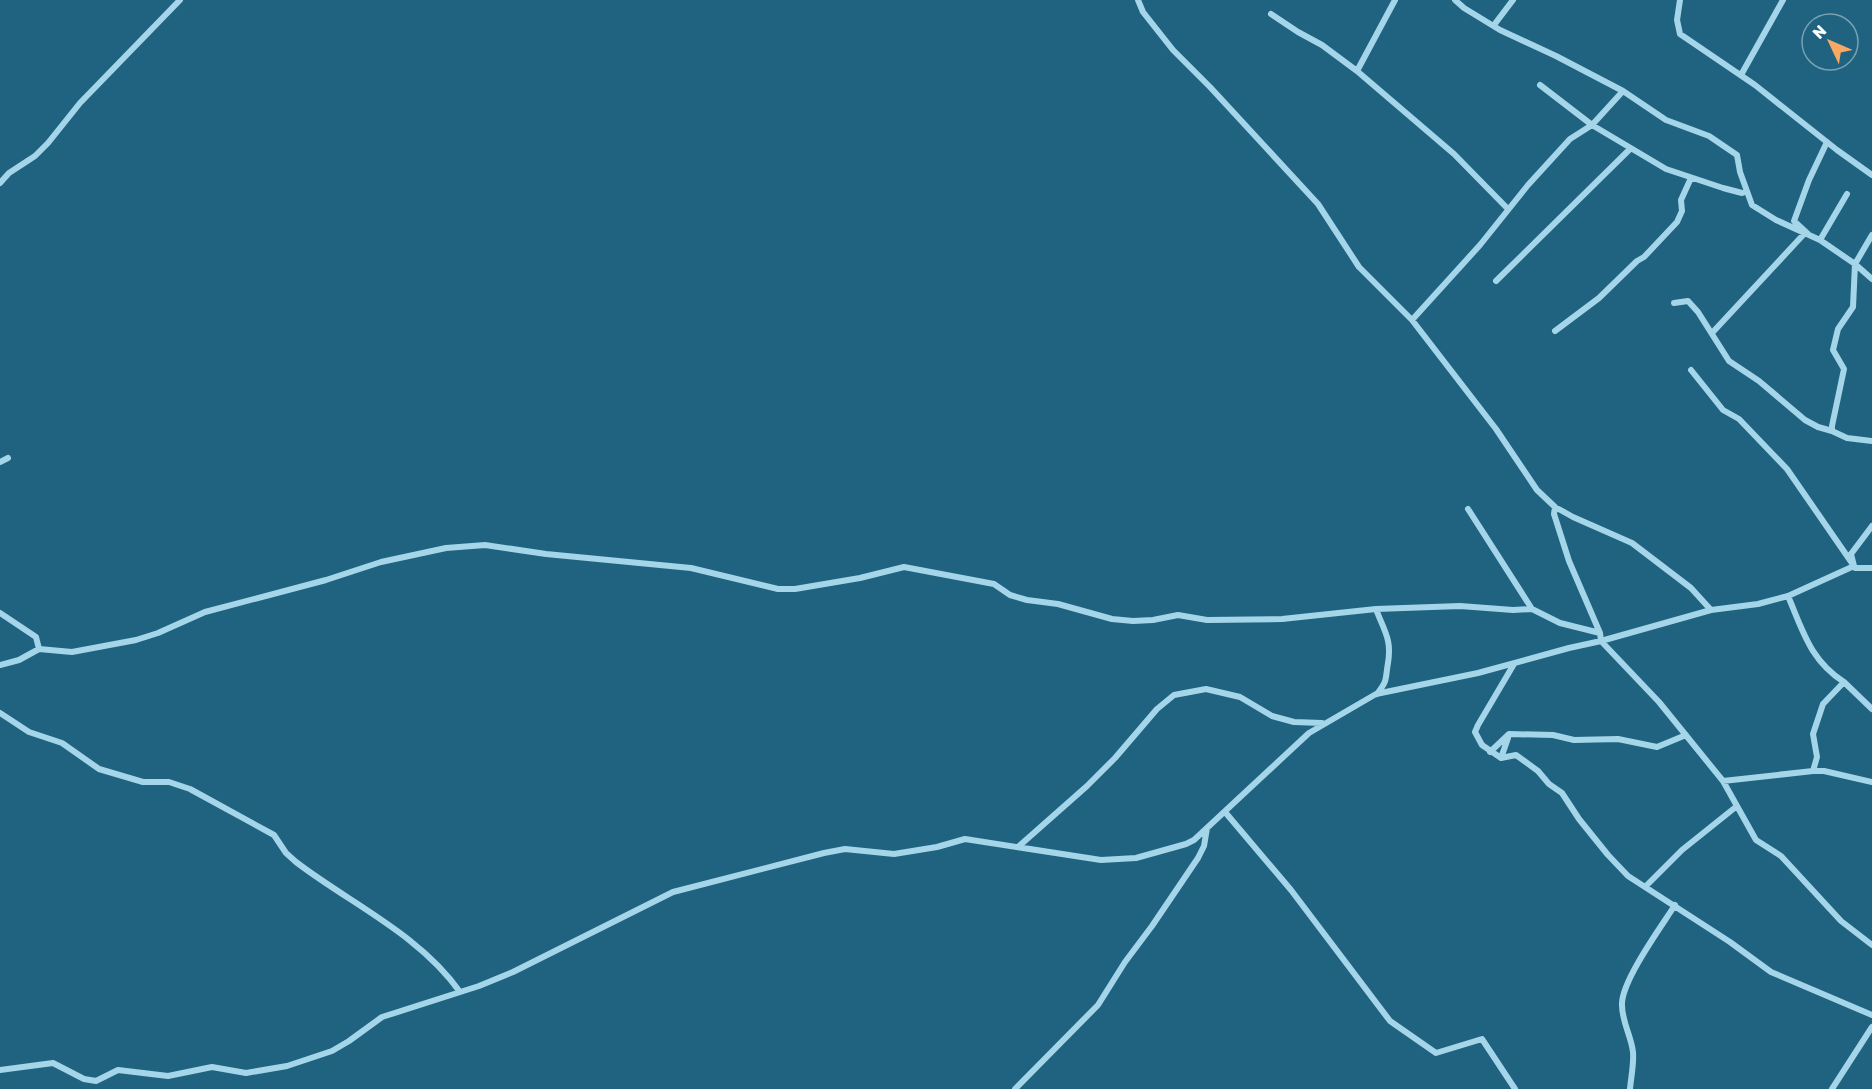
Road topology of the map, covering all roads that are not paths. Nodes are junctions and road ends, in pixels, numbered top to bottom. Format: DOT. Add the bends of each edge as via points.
graph roads {
  1 [pos="180,0"];
  2 [pos="1138,0"];
  3 [pos="1395,0"];
  4 [pos="1455,0"];
  5 [pos="1513,0"];
  6 [pos="1680,0"];
  7 [pos="1783,0"];
  8 [pos="1271,14"];
  9 [pos="1494,25"];
  10 [pos="1357,71"];
  11 [pos="1741,75"];
  12 [pos="1540,85"];
  13 [pos="1623,91"];
  14 [pos="1592,125"];
  15 [pos="1827,142"];
  16 [pos="1630,149"];
  17 [pos="1872,175"];
  18 [pos="1691,178"];
  19 [pos="0,183"];
  20 [pos="1747,190"];
  21 [pos="1847,194"];
  22 [pos="1508,209"];
  23 [pos="1806,235"];
  24 [pos="1872,235"];
  25 [pos="1820,240"];
  26 [pos="1855,264"];
  27 [pos="1872,279"];
  28 [pos="1496,281"];
  29 [pos="1674,303"];
  30 [pos="1412,320"];
  31 [pos="1555,331"];
  32 [pos="1712,333"];
  33 [pos="1691,370"];
  34 [pos="1832,431"];
  35 [pos="1872,441"];
  36 [pos="8,458"];
  37 [pos="0,462"];
  38 [pos="1556,507"];
  39 [pos="1468,509"];
  40 [pos="1872,526"];
  41 [pos="1854,566"];
  42 [pos="1872,568"];
  43 [pos="1788,596"];
  44 [pos="1376,609"];
  45 [pos="1532,609"];
  46 [pos="1711,610"];
  47 [pos="0,613"];
  48 [pos="1600,633"];
  49 [pos="1601,641"];
  50 [pos="39,649"];
  51 [pos="1514,664"];
  52 [pos="0,665"];
  53 [pos="1844,682"];
  54 [pos="1376,694"];
  55 [pos="1872,709"];
  56 [pos="0,713"];
  57 [pos="1323,723"];
  58 [pos="1509,734"];
  59 [pos="1686,735"];
  60 [pos="1490,752"];
  61 [pos="1501,758"];
  62 [pos="1813,771"];
  63 [pos="1723,781"];
  64 [pos="1872,782"];
  65 [pos="1737,806"];
  66 [pos="1225,812"];
  67 [pos="1207,828"];
  68 [pos="1018,847"];
  69 [pos="1645,887"];
  70 [pos="1675,905"];
  71 [pos="1872,945"];
  72 [pos="460,992"];
  73 [pos="1872,1015"];
  74 [pos="1872,1027"];
  75 [pos="0,1070"];
  76 [pos="1015,1089"];
  77 [pos="1515,1089"];
  78 [pos="1630,1089"];
  79 [pos="1832,1089"];
  1 -- 19 [label="street" via="80,103 48,143"];
  2 -- 30 [label="street" via="1173,50 1318,204 1359,267"];
  3 -- 10 [label="street"];
  4 -- 9 [label="street"];
  5 -- 9 [label="street"];
  6 -- 11 [label="street" via="1680,34"];
  7 -- 11 [label="street"];
  8 -- 10 [label="street"];
  9 -- 13 [label="street"];
  10 -- 22 [label="street" via="1454,154"];
  11 -- 15 [label="street"];
  12 -- 14 [label="street"];
  13 -- 14 [label="street"];
  13 -- 20 [label="street" via="1666,120 1709,136 1737,155"];
  14 -- 16 [label="street"];
  14 -- 22 [label="street" via="1570,139"];
  15 -- 17 [label="street"];
  15 -- 23 [label="street" via="1794,220"];
  16 -- 18 [label="street"];
  16 -- 28 [label="street"];
  18 -- 20 [label="street" via="1742,193"];
  18 -- 31 [label="street" via="1677,222 1599,298"];
  20 -- 23 [label="street" via="1752,205"];
  21 -- 25 [label="street"];
  22 -- 30 [label="street"];
  23 -- 25 [label="street"];
  23 -- 32 [label="street"];
  24 -- 26 [label="street"];
  25 -- 26 [label="street"];
  26 -- 27 [label="street"];
  26 -- 34 [label="street" via="1852,307 1838,329 1833,350 1844,369"];
  29 -- 32 [label="street" via="1688,301"];
  30 -- 38 [label="street" via="1496,429 1537,490"];
  32 -- 34 [label="street" via="1729,361 1804,420"];
  33 -- 41 [label="street" via="1723,410 1739,420 1786,469"];
  34 -- 35 [label="street" via="1847,438"];
  36 -- 37 [label="street"];
  38 -- 46 [label="street" via="1632,543 1691,588"];
  38 -- 48 [label="street" via="1554,514 1569,561"];
  39 -- 45 [label="street"];
  40 -- 41 [label="street" via="1851,554"];
  41 -- 42 [label="street"];
  41 -- 43 [label="street"];
  43 -- 46 [label="street"];
  43 -- 53 [label="street" via="1812,653"];
  44 -- 45 [label="street"];
  44 -- 50 [label="street" via="1282,619 1207,620 1178,615 1133,621 1028,600 1010,595 994,584 904,567 860,578 778,589 691,568 485,545 446,548 381,562 205,612 136,640 72,652"];
  44 -- 54 [label="street" via="1391,651 1386,682"];
  45 -- 48 [label="street" via="1560,623"];
  46 -- 49 [label="street"];
  47 -- 50 [label="street" via="36,637"];
  48 -- 49 [label="street"];
  49 -- 51 [label="street"];
  49 -- 59 [label="street"];
  50 -- 52 [label="street"];
  51 -- 54 [label="street"];
  51 -- 60 [label="street" via="1475,732"];
  53 -- 55 [label="street"];
  53 -- 62 [label="street" via="1823,704 1816,724 1813,734 1817,757"];
  54 -- 57 [label="street"];
  56 -- 72 [label="street" via="29,732 62,743 99,769 143,782 175,783 255,822 276,836 296,862 366,908 440,966"];
  57 -- 66 [label="street"];
  57 -- 68 [label="street" via="1272,716 1240,697 1206,689 1174,694 1087,786"];
  58 -- 59 [label="street" via="1553,735 1574,740 1618,739 1657,747"];
  58 -- 60 [label="street"];
  58 -- 61 [label="street"];
  59 -- 63 [label="street"];
  60 -- 61 [label="street"];
  61 -- 69 [label="street" via="1516,755 1562,792 1608,855"];
  62 -- 63 [label="street"];
  62 -- 64 [label="street"];
  63 -- 65 [label="street"];
  65 -- 69 [label="street" via="1682,850"];
  65 -- 71 [label="street" via="1756,840 1781,856 1841,921"];
  66 -- 67 [label="street"];
  66 -- 77 [label="street" via="1291,890 1390,1021 1436,1053 1482,1039"];
  67 -- 68 [label="street" via="1186,844 1136,858 1101,860"];
  67 -- 76 [label="street" via="1197,858 1098,1005"];
  68 -- 72 [label="street" via="965,839 894,854 845,849 684,889 513,972"];
  69 -- 70 [label="street"];
  70 -- 73 [label="street" via="1771,972"];
  70 -- 78 [label="street" via="1644,953 1624,994 1625,1026 1633,1054"];
  72 -- 75 [label="street" via="382,1017 322,1055 287,1066 238,1073 212,1067 168,1076 118,1070 96,1081 53,1064"];
  74 -- 79 [label="street"];
}
